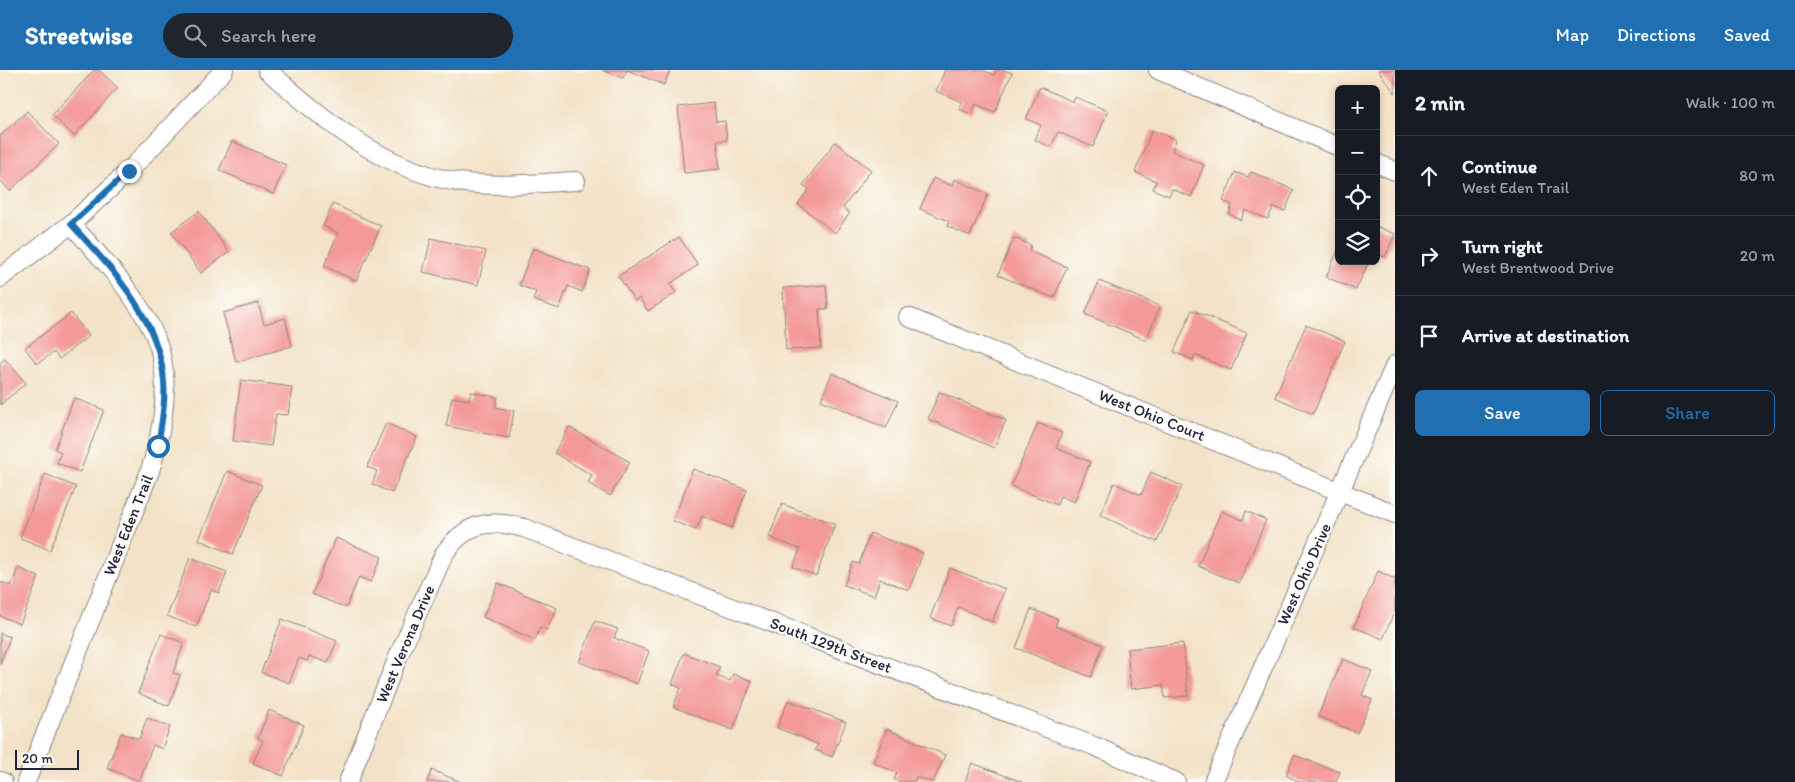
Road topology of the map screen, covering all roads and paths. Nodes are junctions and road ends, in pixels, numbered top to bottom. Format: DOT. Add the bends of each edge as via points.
graph roads {
  1 [pos="224,70"];
  2 [pos="268,70"];
  3 [pos="1158,70"];
  4 [pos="1335,145"];
  5 [pos="1380,165"];
  6 [pos="1395,171"];
  7 [pos="576,181"];
  8 [pos="71,224"];
  9 [pos="0,278"];
  10 [pos="908,317"];
  11 [pos="1395,365"];
  12 [pos="1340,491"];
  13 [pos="1395,514"];
  14 [pos="482,524"];
  15 [pos="26,782"];
  16 [pos="348,782"];
  17 [pos="1176,782"];
  18 [pos="1213,782"];
  1 -- 8 [label="street" via="129,171"];
  2 -- 7 [label="street" via="353,140 372,152 437,177 493,185"];
  3 -- 4 [label="street"];
  5 -- 6 [label="street"];
  8 -- 9 [label="street"];
  8 -- 15 [label="street, West Eden Trail" via="134,301 155,336 164,382 164,406 158,446 150,471"];
  10 -- 12 [label="street, West Ohio Court"];
  11 -- 12 [label="street, West Ohio Drive"];
  12 -- 13 [label="street, West Ohio Court"];
  12 -- 18 [label="street, West Ohio Drive"];
  14 -- 16 [label="street, West Verona Drive" via="466,530 444,554"];
  14 -- 17 [label="street, South 129th Street" via="508,523 524,528 1094,746"];
}
